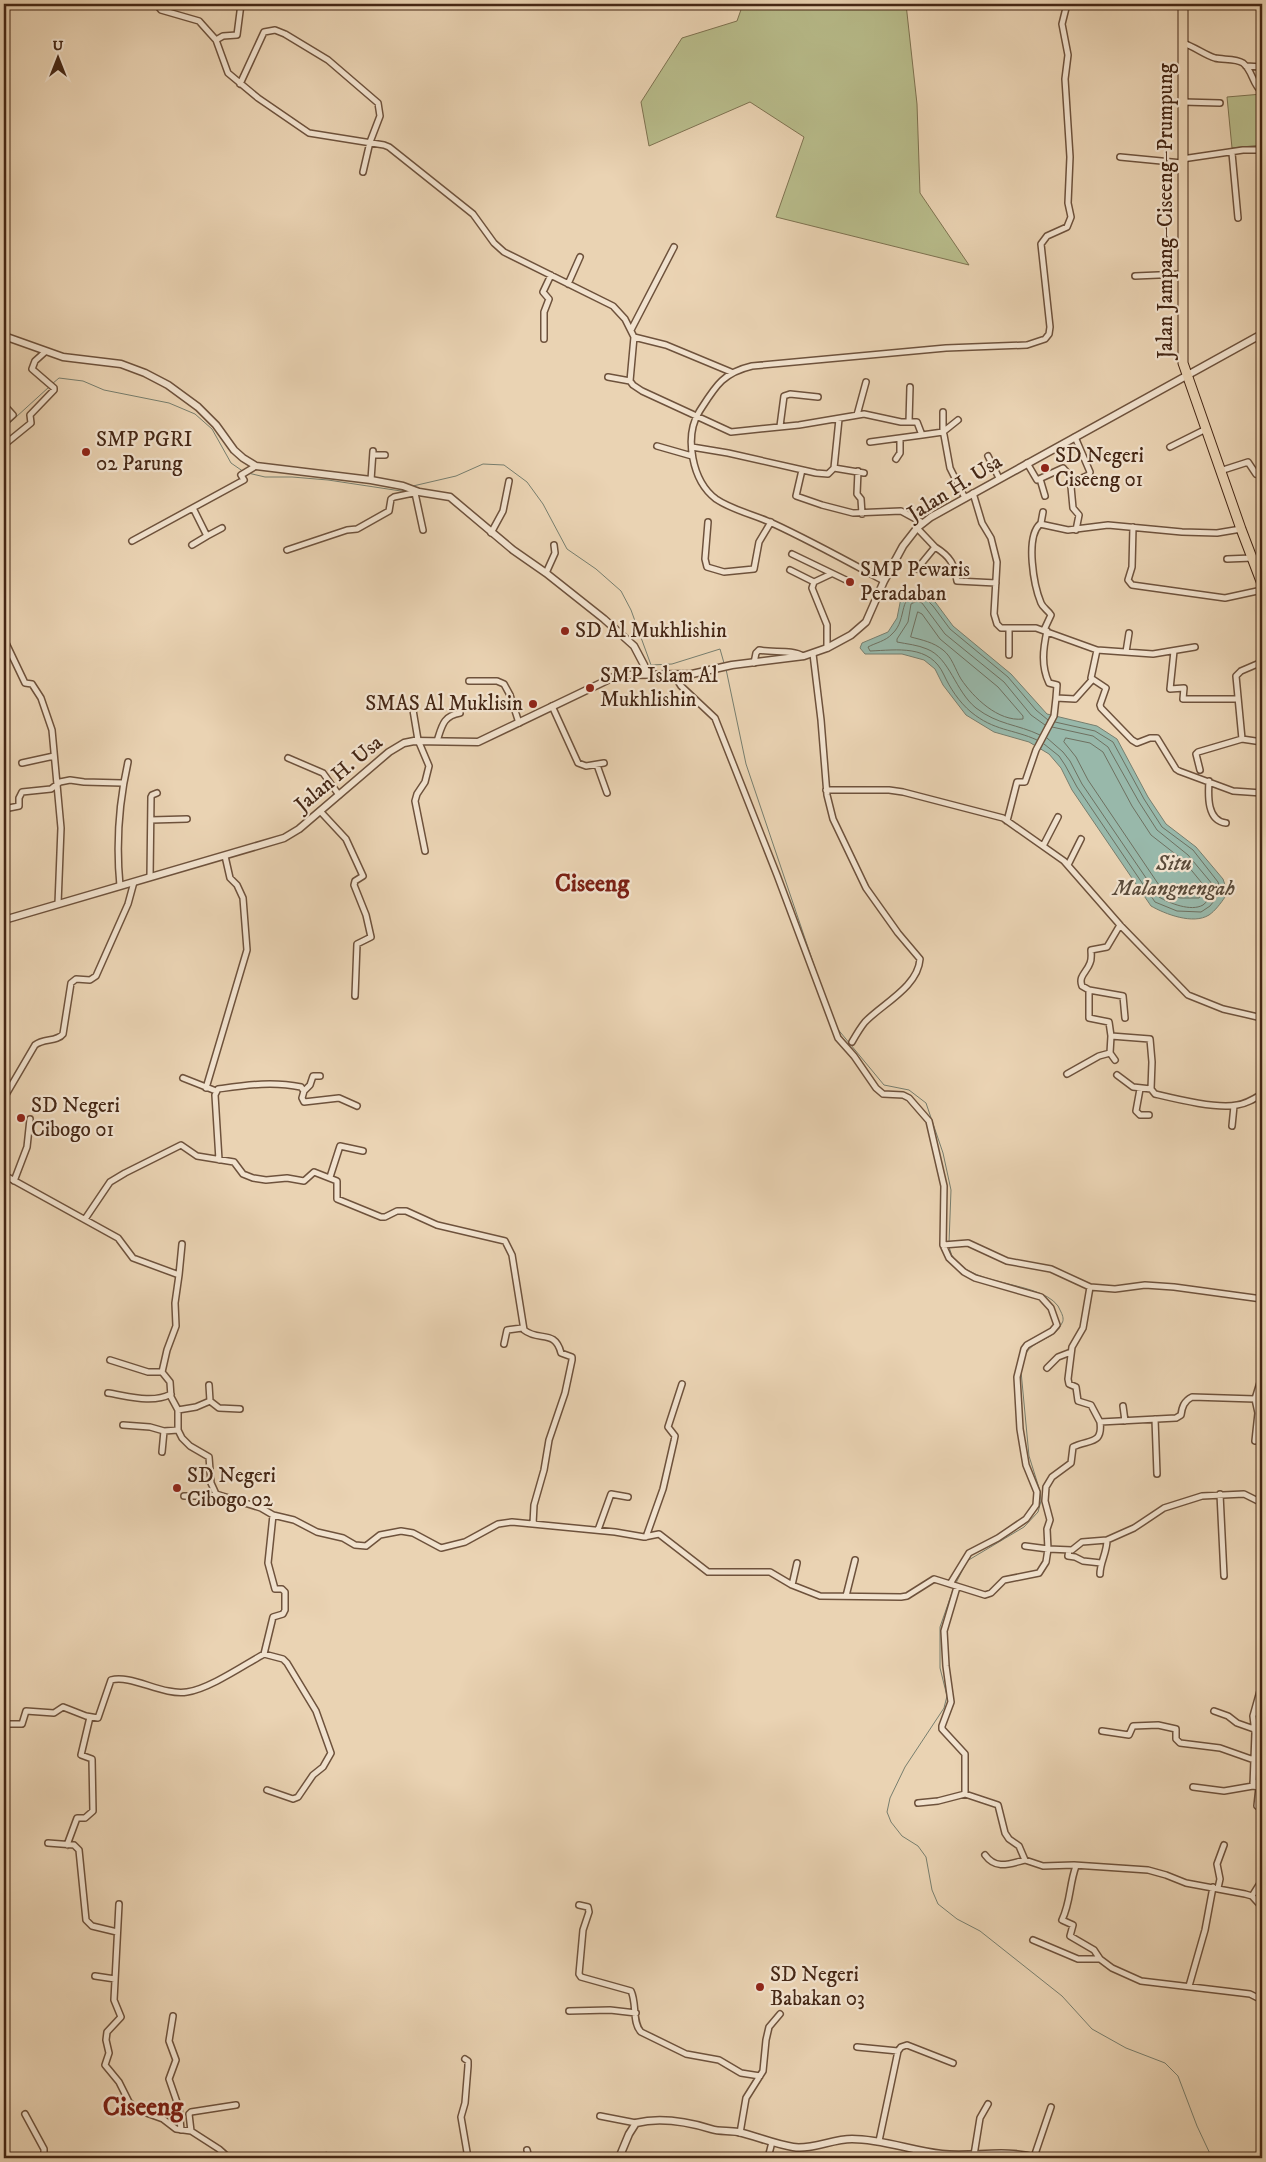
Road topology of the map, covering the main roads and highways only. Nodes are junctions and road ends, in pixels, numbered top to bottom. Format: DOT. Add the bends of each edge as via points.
graph roads {
  1 [pos="1183,4"];
  2 [pos="1262,584"];
  1 -- 2 [label="main road, Jalan Jampang–Ciseeng–Prumpung" via="1182,351 1187,377"];
}
